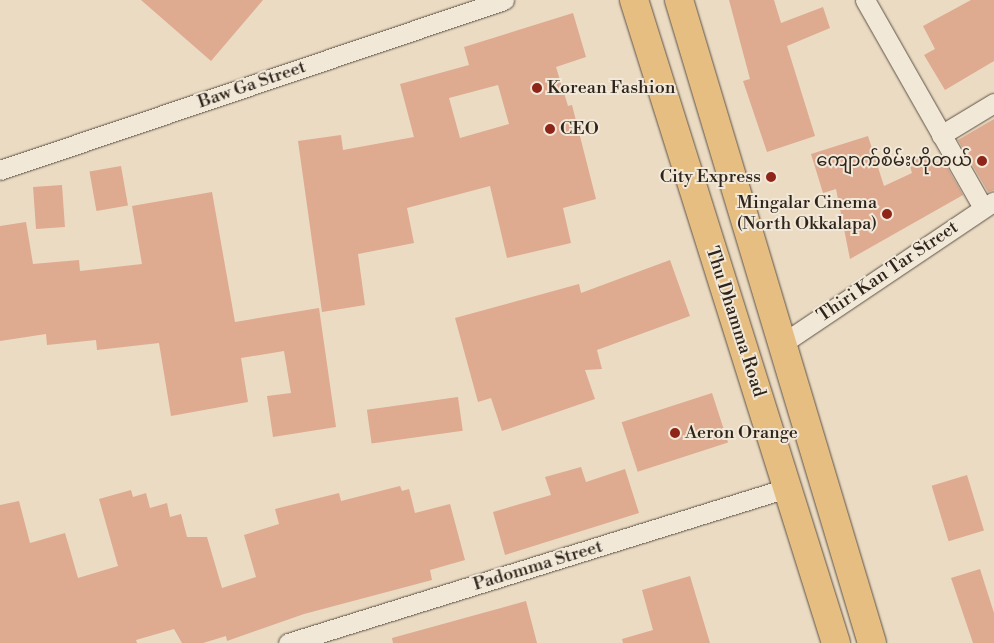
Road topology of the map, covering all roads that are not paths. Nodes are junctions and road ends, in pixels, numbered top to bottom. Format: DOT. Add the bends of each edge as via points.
graph roads {
  1 [pos="504,0"];
  2 [pos="634,0"];
  3 [pos="679,0"];
  4 [pos="865,0"];
  5 [pos="994,103"];
  6 [pos="940,135"];
  7 [pos="0,170"];
  8 [pos="989,205"];
  9 [pos="781,338"];
  10 [pos="787,488"];
  11 [pos="288,643"];
  12 [pos="836,643"];
  13 [pos="872,643"];
  1 -- 7 [label="street, Baw Ga Street"];
  2 -- 10 [label="main road, Thu Dhamma Road"];
  3 -- 9 [label="main road"];
  4 -- 6 [label="street"];
  5 -- 6 [label="street"];
  6 -- 8 [label="street"];
  8 -- 9 [label="street, Thiri Kan Tar Street"];
  9 -- 13 [label="main road"];
  10 -- 11 [label="street, Padomma Street"];
  10 -- 12 [label="main road, Thu Dhamma Road"];
}
